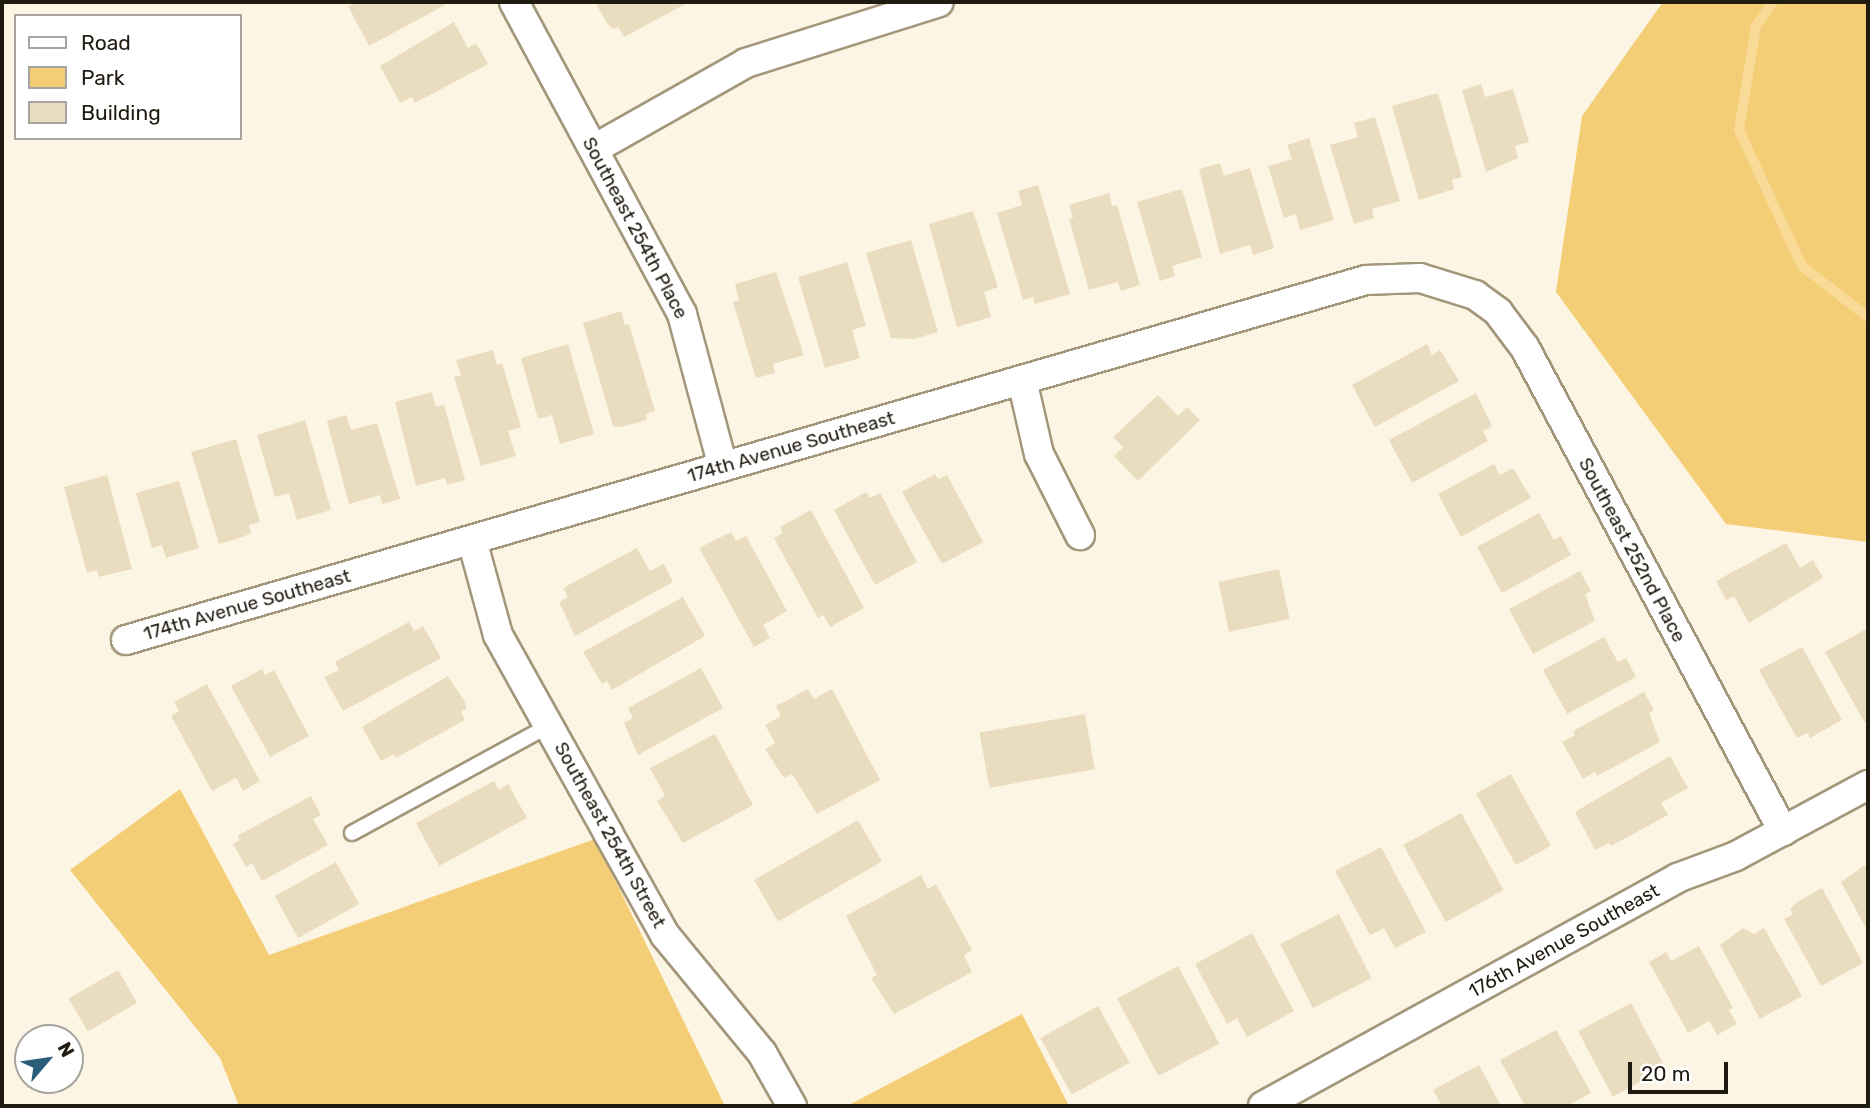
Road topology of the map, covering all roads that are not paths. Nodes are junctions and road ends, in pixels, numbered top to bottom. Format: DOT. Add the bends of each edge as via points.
graph roads {
  1 [pos="514,2"];
  2 [pos="939,2"];
  3 [pos="594,149"];
  4 [pos="1458,290"];
  5 [pos="1022,380"];
  6 [pos="723,467"];
  7 [pos="1080,535"];
  8 [pos="472,540"];
  9 [pos="126,640"];
  10 [pos="548,726"];
  11 [pos="1868,785"];
  12 [pos="1783,831"];
  13 [pos="352,833"];
  14 [pos="792,1106"];
  15 [pos="1264,1106"];
  1 -- 3 [label="street, Southeast 254th Place"];
  2 -- 3 [label="street" via="746,63"];
  3 -- 6 [label="street, Southeast 254th Place" via="682,314"];
  4 -- 5 [label="street, 174th Avenue Southeast" via="1420,278 1366,280"];
  4 -- 12 [label="street, Southeast 252nd Place" via="1498,312 1525,348"];
  5 -- 6 [label="street, 174th Avenue Southeast"];
  5 -- 7 [label="street" via="1040,454"];
  6 -- 8 [label="street, 174th Avenue Southeast"];
  8 -- 9 [label="street, 174th Avenue Southeast"];
  8 -- 10 [label="street, Southeast 254th Street" via="498,635"];
  10 -- 13 [label="lane"];
  10 -- 14 [label="street, Southeast 254th Street" via="666,935 762,1052"];
  11 -- 12 [label="street, 176th Avenue Southeast"];
  12 -- 15 [label="street, 176th Avenue Southeast" via="1736,856 1677,878"];
}
